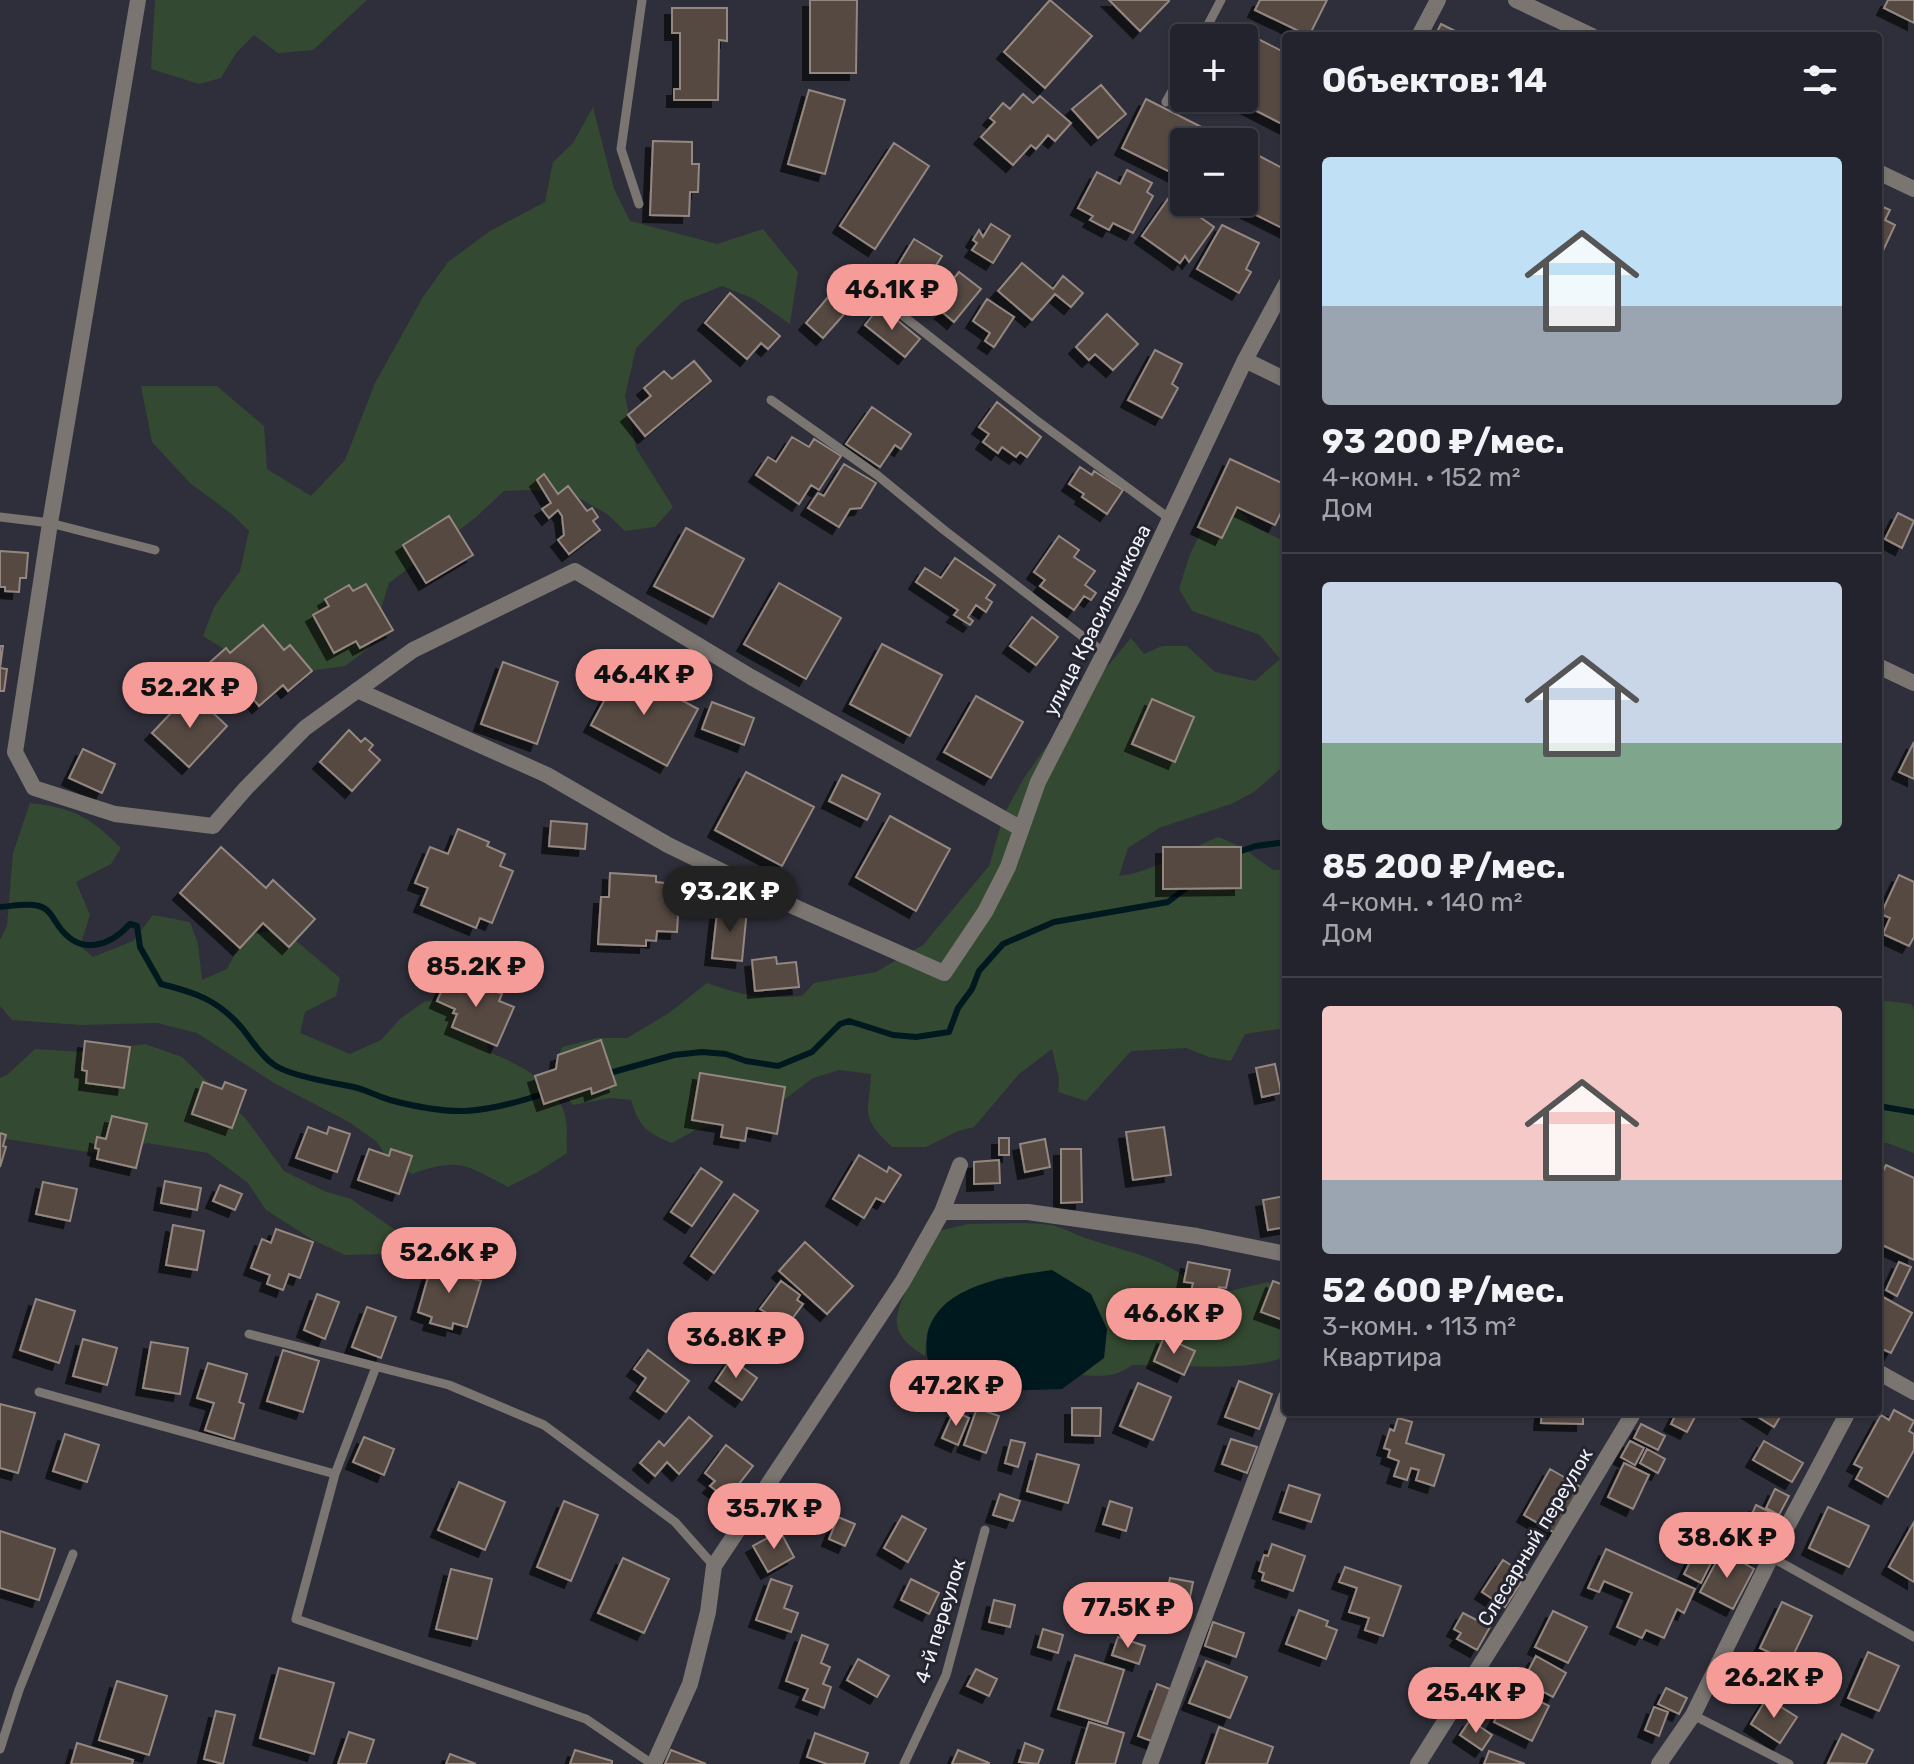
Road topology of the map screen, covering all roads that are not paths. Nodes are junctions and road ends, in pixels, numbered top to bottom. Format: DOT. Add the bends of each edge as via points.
graph roads {
  1 [pos="138,0"];
  2 [pos="642,0"];
  3 [pos="1221,0"];
  4 [pos="1438,0"];
  5 [pos="1516,0"];
  6 [pos="1208,24"];
  7 [pos="1421,32"];
  8 [pos="1584,32"];
  9 [pos="1170,95"];
  10 [pos="1166,102"];
  11 [pos="1882,174"];
  12 [pos="1914,189"];
  13 [pos="639,204"];
  14 [pos="865,286"];
  15 [pos="1282,291"];
  16 [pos="1245,360"];
  17 [pos="1282,378"];
  18 [pos="771,400"];
  19 [pos="0,517"];
  20 [pos="1170,519"];
  21 [pos="50,523"];
  22 [pos="155,550"];
  23 [pos="1103,652"];
  24 [pos="1882,668"];
  25 [pos="1914,683"];
  26 [pos="357,690"];
  27 [pos="1020,828"];
  28 [pos="960,1165"];
  29 [pos="942,1212"];
  30 [pos="1282,1253"];
  31 [pos="249,1334"];
  32 [pos="376,1367"];
  33 [pos="1882,1374"];
  34 [pos="39,1392"];
  35 [pos="1914,1392"];
  36 [pos="1282,1408"];
  37 [pos="1632,1416"];
  38 [pos="1846,1416"];
  39 [pos="335,1474"];
  40 [pos="985,1530"];
  41 [pos="73,1554"];
  42 [pos="1771,1557"];
  43 [pos="714,1566"];
  44 [pos="1914,1637"];
  45 [pos="1693,1715"];
  46 [pos="0,1749"];
  47 [pos="653,1764"];
  48 [pos="904,1764"];
  49 [pos="1150,1764"];
  50 [pos="1418,1764"];
  51 [pos="1659,1764"];
  52 [pos="1789,1764"];
  1 -- 21 [label="street"];
  2 -- 13 [label="lane" via="621,149"];
  3 -- 6 [label="lane"];
  4 -- 7 [label="street"];
  5 -- 8 [label="street"];
  9 -- 10 [label="lane"];
  11 -- 12 [label="street"];
  14 -- 20 [label="lane"];
  15 -- 16 [label="street, улица Красильникова"];
  16 -- 17 [label="street"];
  16 -- 20 [label="street, улица Красильникова"];
  18 -- 23 [label="lane" via="877,475"];
  19 -- 21 [label="lane"];
  20 -- 23 [label="street, улица Красильникова"];
  21 -- 22 [label="lane"];
  21 -- 26 [label="street" via="15,752 34,788 115,814 213,826 305,728"];
  23 -- 27 [label="street, улица Красильникова"];
  24 -- 25 [label="street"];
  26 -- 27 [label="street" via="413,650 575,571"];
  26 -- 27 [label="street, улица Красильникова" via="547,775 668,845 944,973 985,912"];
  28 -- 29 [label="street"];
  29 -- 30 [label="street" via="1028,1212"];
  29 -- 43 [label="street" via="903,1281"];
  31 -- 32 [label="lane"];
  32 -- 39 [label="lane"];
  32 -- 43 [label="lane" via="449,1385 544,1425 675,1522"];
  33 -- 35 [label="street"];
  34 -- 39 [label="lane"];
  36 -- 49 [label="street"];
  37 -- 50 [label="street, Слесарный переулок"];
  38 -- 42 [label="street"];
  39 -- 47 [label="lane" via="296,1619 586,1719"];
  40 -- 48 [label="lane, 4-й переулок" via="946,1675"];
  41 -- 46 [label="lane"];
  42 -- 44 [label="lane"];
  42 -- 45 [label="street"];
  43 -- 47 [label="street" via="690,1684"];
  45 -- 51 [label="street"];
  45 -- 52 [label="lane"];
}
